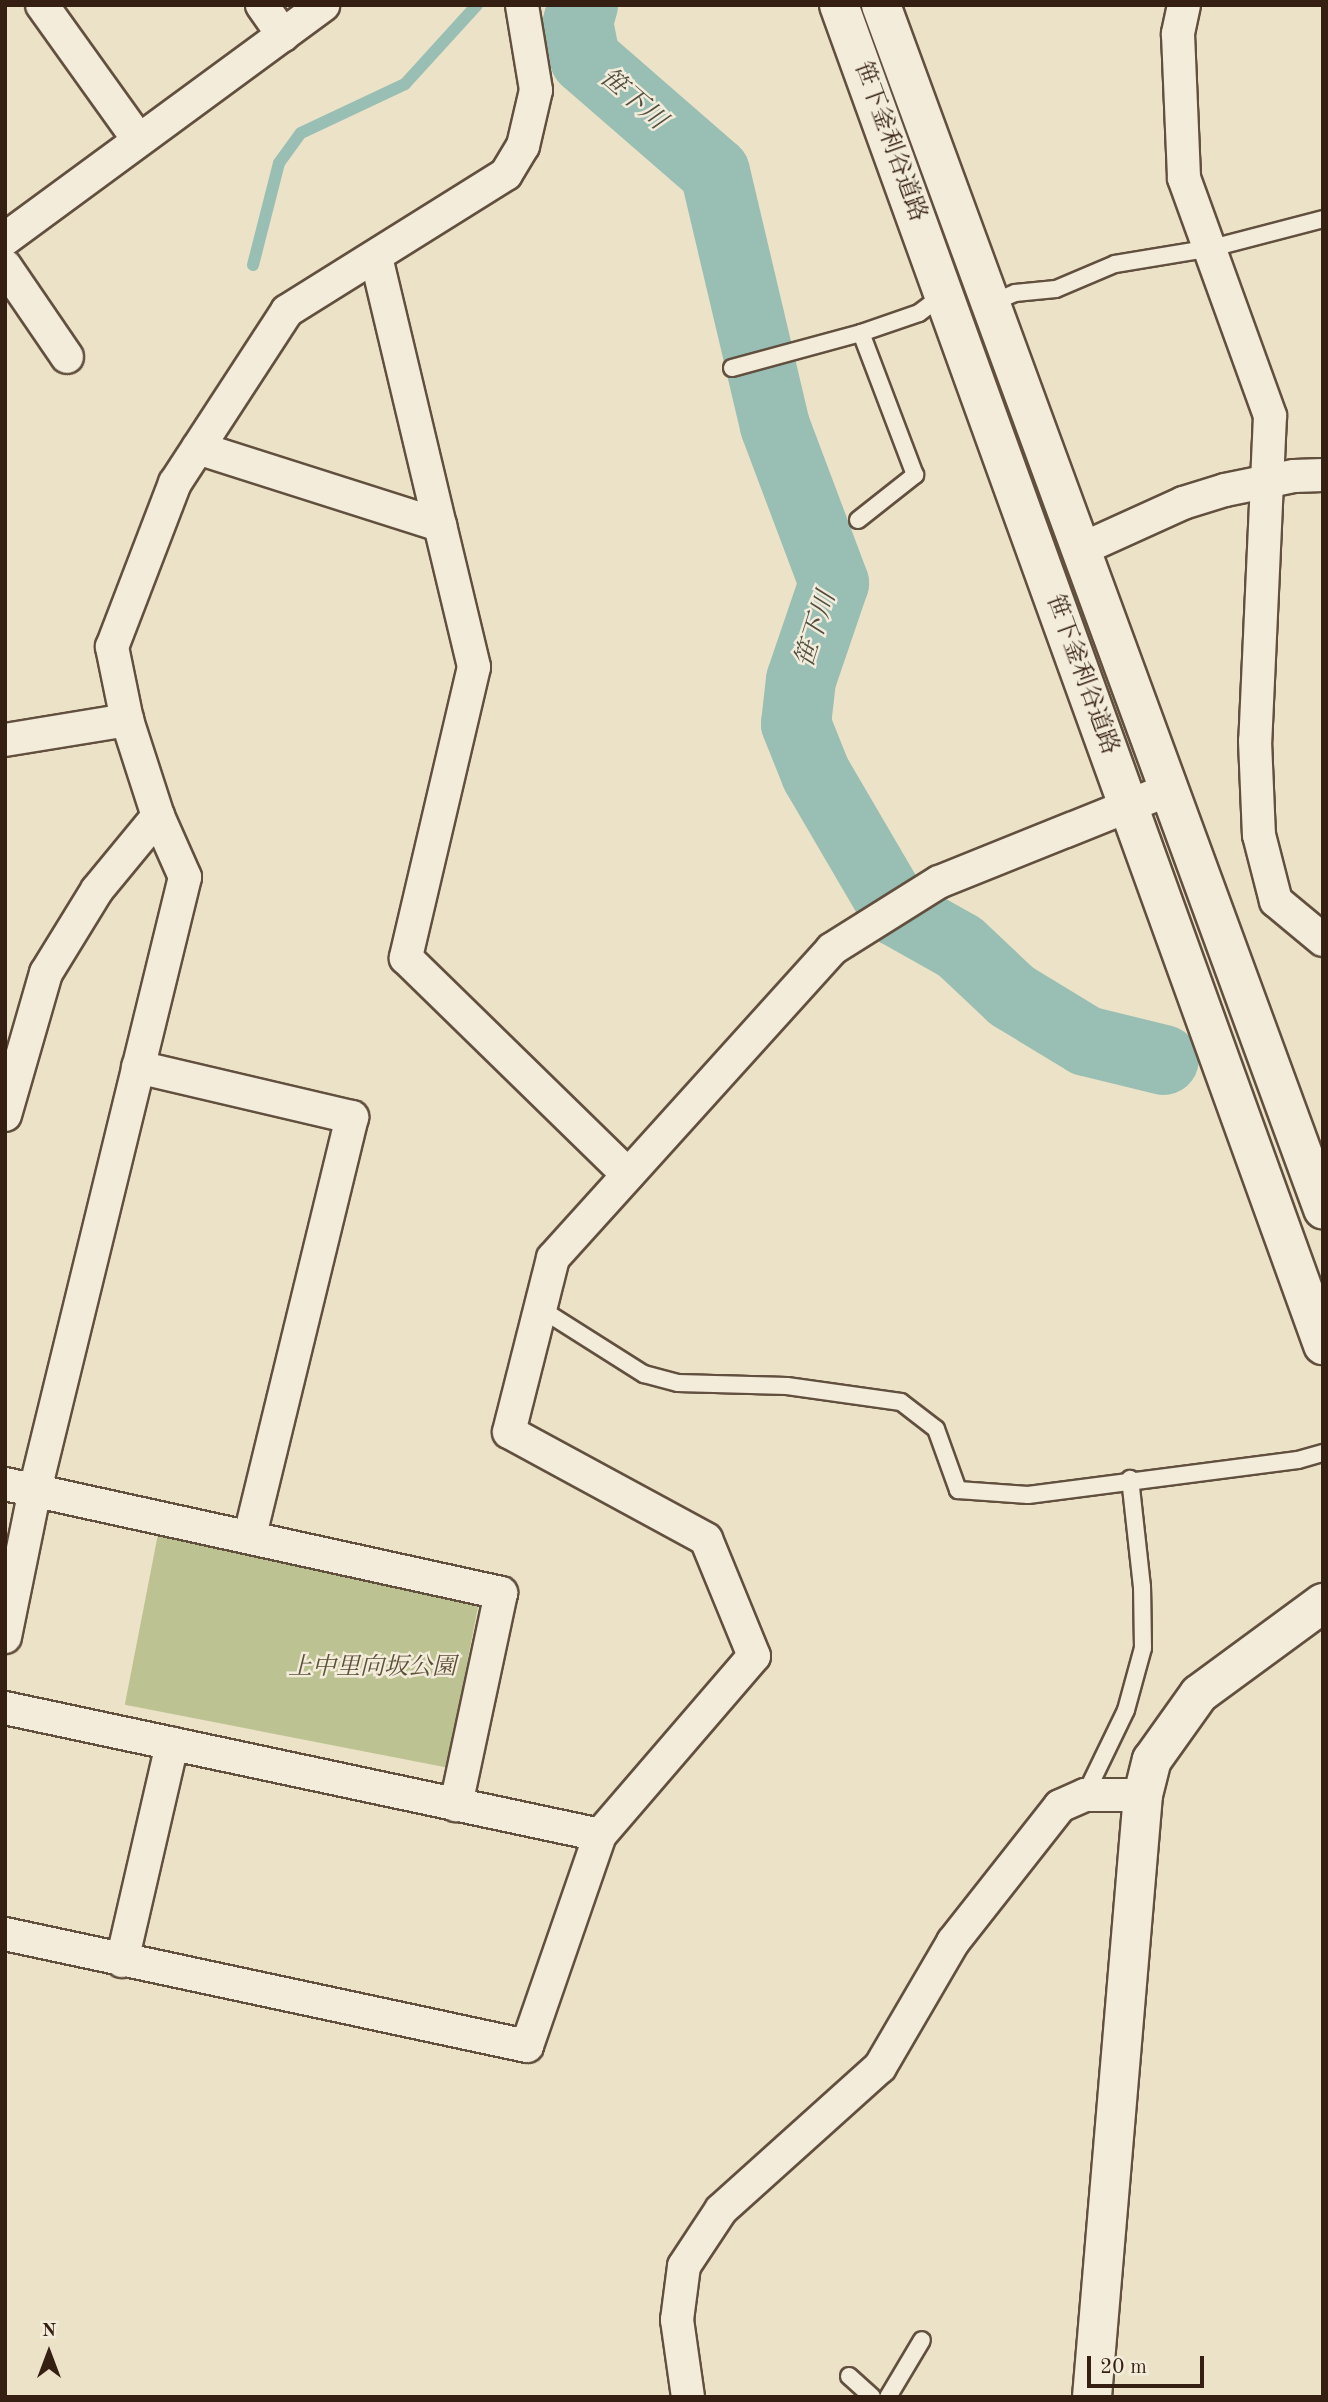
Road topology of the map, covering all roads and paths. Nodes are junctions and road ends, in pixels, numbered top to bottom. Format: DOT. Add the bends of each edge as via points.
graph roads {
  1 [pos="42,5"];
  2 [pos="262,5"];
  3 [pos="323,5"];
  4 [pos="522,5"];
  5 [pos="839,5"];
  6 [pos="881,5"];
  7 [pos="1184,5"];
  8 [pos="283,35"];
  9 [pos="138,139"];
  10 [pos="1323,219"];
  11 [pos="5,239"];
  12 [pos="1212,248"];
  13 [pos="376,257"];
  14 [pos="5,266"];
  15 [pos="968,290"];
  16 [pos="861,333"];
  17 [pos="67,357"];
  18 [pos="733,367"];
  19 [pos="198,448"];
  20 [pos="1323,475"];
  21 [pos="1268,484"];
  22 [pos="858,520"];
  23 [pos="440,525"];
  24 [pos="1084,548"];
  25 [pos="127,719"];
  26 [pos="5,740"];
  27 [pos="1170,789"];
  28 [pos="1128,807"];
  29 [pos="158,816"];
  30 [pos="1323,940"];
  31 [pos="138,1068"];
  32 [pos="5,1115"];
  33 [pos="628,1175"];
  34 [pos="1323,1209"];
  35 [pos="1314,1296"];
  36 [pos="541,1310"];
  37 [pos="1323,1345"];
  38 [pos="1323,1453"];
  39 [pos="1130,1479"];
  40 [pos="20,1487"];
  41 [pos="250,1535"];
  42 [pos="1323,1603"];
  43 [pos="5,1637"];
  44 [pos="5,1708"];
  45 [pos="172,1744"];
  46 [pos="1085,1795"];
  47 [pos="1143,1795"];
  48 [pos="456,1805"];
  49 [pos="600,1835"];
  50 [pos="5,1934"];
  51 [pos="122,1961"];
  52 [pos="922,2340"];
  53 [pos="849,2376"];
  54 [pos="688,2397"];
  55 [pos="872,2397"];
  56 [pos="888,2397"];
  57 [pos="1092,2397"];
  1 -- 9 [label="street"];
  2 -- 8 [label="street"];
  3 -- 8 [label="street"];
  4 -- 13 [label="street" via="536,90 523,146 506,174"];
  5 -- 15 [label="street, 笹下釜利谷道路"];
  6 -- 15 [label="street, 笹下釜利谷道路"];
  7 -- 12 [label="street" via="1178,34 1184,178"];
  8 -- 9 [label="street"];
  9 -- 11 [label="street"];
  10 -- 12 [label="lane"];
  12 -- 15 [label="lane" via="1115,264 1056,289 1015,293"];
  12 -- 21 [label="street" via="1270,416"];
  13 -- 19 [label="street" via="287,311"];
  13 -- 23 [label="street"];
  14 -- 17 [label="street"];
  15 -- 16 [label="lane"];
  15 -- 24 [label="street, 笹下釜利谷道路"];
  15 -- 28 [label="street, 笹下釜利谷道路"];
  16 -- 18 [label="lane"];
  16 -- 22 [label="lane" via="915,475"];
  19 -- 23 [label="street"];
  19 -- 25 [label="street" via="175,483 112,647"];
  20 -- 21 [label="street" via="1294,476"];
  21 -- 24 [label="street" via="1183,503"];
  21 -- 30 [label="street" via="1255,741 1259,835 1276,901"];
  23 -- 33 [label="street" via="474,667 406,958"];
  24 -- 27 [label="street, 笹下釜利谷道路"];
  25 -- 26 [label="street"];
  25 -- 29 [label="street"];
  27 -- 28 [label="street"];
  27 -- 34 [label="street, 笹下釜利谷道路"];
  28 -- 33 [label="street" via="939,882 832,949"];
  28 -- 35 [label="street, 笹下釜利谷道路"];
  29 -- 31 [label="street" via="184,877"];
  29 -- 32 [label="street" via="97,890 46,972"];
  31 -- 40 [label="street"];
  31 -- 41 [label="street" via="352,1117"];
  33 -- 36 [label="street" via="553,1258"];
  35 -- 37 [label="street, 笹下釜利谷道路"];
  36 -- 39 [label="lane" via="644,1374 678,1383 786,1385 901,1402 936,1429 958,1490 1028,1495"];
  36 -- 49 [label="street" via="509,1432 706,1539 754,1656"];
  38 -- 39 [label="lane" via="1298,1460"];
  39 -- 46 [label="lane" via="1142,1587 1143,1648 1126,1710"];
  40 -- 41 [label="street"];
  40 -- 43 [label="street"];
  41 -- 48 [label="street" via="501,1593"];
  42 -- 47 [label="street" via="1199,1694 1152,1760"];
  44 -- 45 [label="street"];
  45 -- 48 [label="street"];
  45 -- 51 [label="street"];
  46 -- 47 [label="street"];
  46 -- 54 [label="street" via="1060,1806 953,1942 880,2067 721,2210 684,2266 677,2320"];
  47 -- 57 [label="street"];
  48 -- 49 [label="street"];
  49 -- 51 [label="street" via="527,2046"];
  50 -- 51 [label="street"];
  52 -- 56 [label="lane"];
  53 -- 55 [label="lane"];
}
